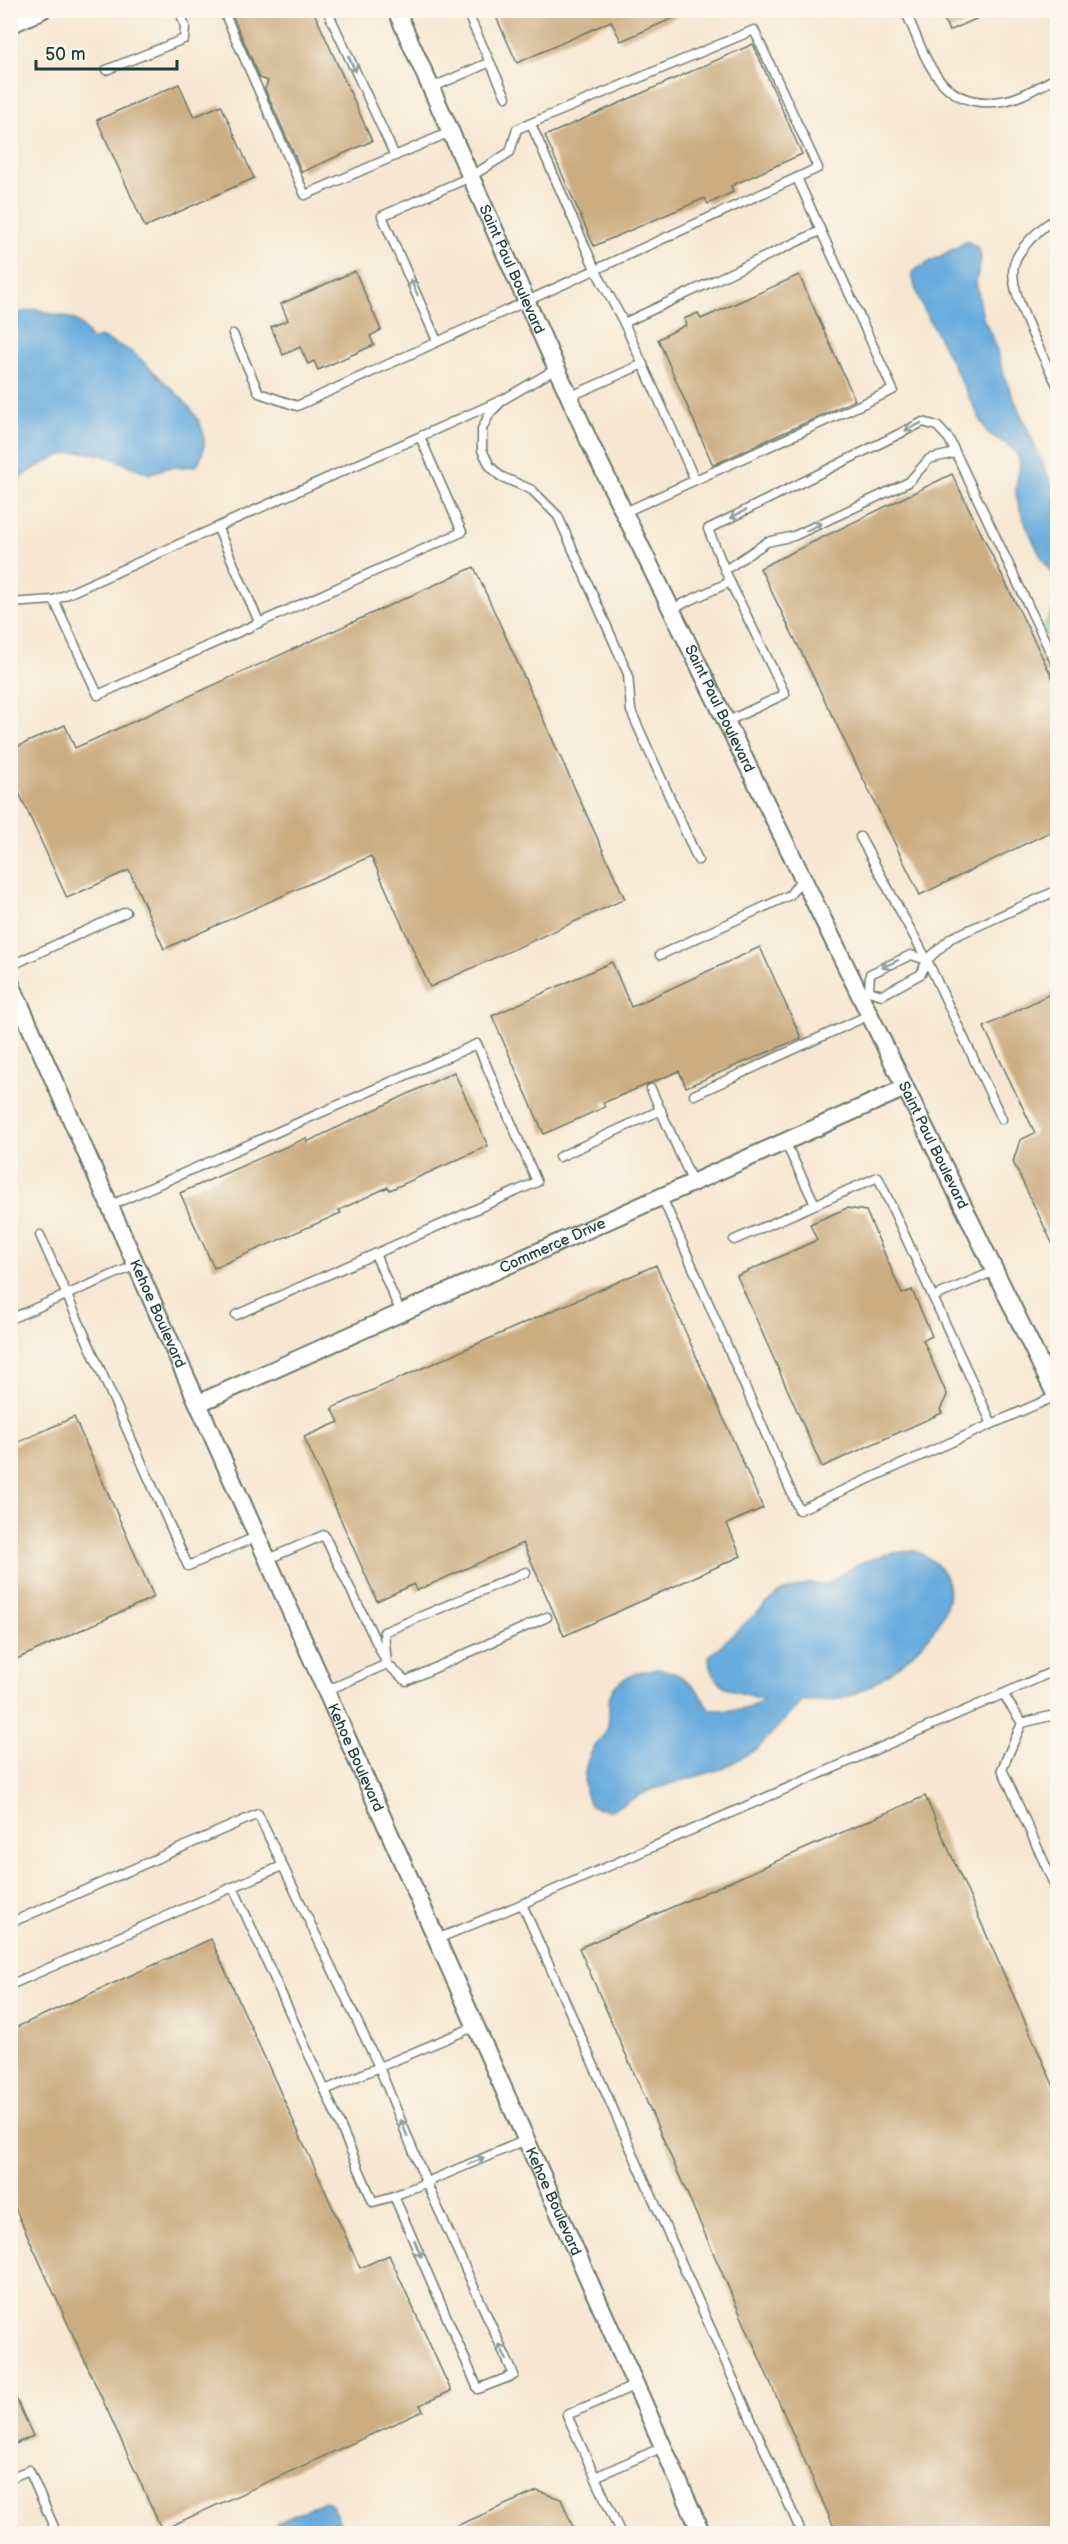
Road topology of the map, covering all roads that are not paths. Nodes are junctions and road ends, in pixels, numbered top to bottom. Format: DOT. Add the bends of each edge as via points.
graph roads {
  1 [pos="42,10"];
  2 [pos="180,10"];
  3 [pos="224,10"];
  4 [pos="327,10"];
  5 [pos="396,10"];
  6 [pos="466,10"];
  7 [pos="905,10"];
  8 [pos="10,25"];
  9 [pos="489,63"];
  10 [pos="106,70"];
  11 [pos="1058,78"];
  12 [pos="431,88"];
  13 [pos="506,97"];
  14 [pos="531,124"];
  15 [pos="450,132"];
  16 [pos="395,156"];
  17 [pos="470,177"];
  18 [pos="797,178"];
  19 [pos="1058,218"];
  20 [pos="820,231"];
  21 [pos="595,269"];
  22 [pos="526,301"];
  23 [pos="624,322"];
  24 [pos="233,334"];
  25 [pos="437,341"];
  26 [pos="643,364"];
  27 [pos="556,369"];
  28 [pos="1058,387"];
  29 [pos="569,397"];
  30 [pos="504,399"];
  31 [pos="420,437"];
  32 [pos="955,453"];
  33 [pos="695,480"];
  34 [pos="623,513"];
  35 [pos="218,528"];
  36 [pos="725,570"];
  37 [pos="730,582"];
  38 [pos="54,600"];
  39 [pos="10,603"];
  40 [pos="671,609"];
  41 [pos="259,622"];
  42 [pos="1058,668"];
  43 [pos="726,722"];
  44 [pos="861,837"];
  45 [pos="698,860"];
  46 [pos="803,878"];
  47 [pos="1058,890"];
  48 [pos="126,912"];
  49 [pos="660,955"];
  50 [pos="927,960"];
  51 [pos="10,966"];
  52 [pos="10,982"];
  53 [pos="865,994"];
  54 [pos="869,1015"];
  55 [pos="906,1088"];
  56 [pos="651,1089"];
  57 [pos="694,1095"];
  58 [pos="661,1110"];
  59 [pos="1002,1119"];
  60 [pos="785,1142"];
  61 [pos="559,1157"];
  62 [pos="693,1183"];
  63 [pos="662,1197"];
  64 [pos="815,1204"];
  65 [pos="109,1206"];
  66 [pos="40,1235"];
  67 [pos="734,1240"];
  68 [pos="375,1254"];
  69 [pos="136,1265"];
  70 [pos="995,1271"];
  71 [pos="65,1296"];
  72 [pos="933,1297"];
  73 [pos="400,1313"];
  74 [pos="236,1315"];
  75 [pos="10,1319"];
  76 [pos="1057,1398"];
  77 [pos="199,1403"];
  78 [pos="992,1424"];
  79 [pos="258,1536"];
  80 [pos="268,1559"];
  81 [pos="526,1572"];
  82 [pos="547,1617"];
  83 [pos="387,1664"];
  84 [pos="1058,1669"];
  85 [pos="326,1691"];
  86 [pos="1003,1694"];
  87 [pos="1058,1714"];
  88 [pos="1022,1723"];
  89 [pos="282,1866"];
  90 [pos="233,1887"];
  91 [pos="1058,1893"];
  92 [pos="522,1904"];
  93 [pos="10,1923"];
  94 [pos="437,1939"];
  95 [pos="10,1985"];
  96 [pos="476,2026"];
  97 [pos="379,2067"];
  98 [pos="325,2090"];
  99 [pos="526,2140"];
  100 [pos="426,2182"];
  101 [pos="394,2196"];
  102 [pos="636,2385"];
  103 [pos="663,2448"];
  104 [pos="595,2477"];
  105 [pos="10,2478"];
  106 [pos="57,2534"];
  107 [pos="621,2534"];
  108 [pos="702,2534"];
  109 [pos="802,2534"];
  1 -- 8 [label="street"];
  2 -- 10 [label="lane" via="184,39"];
  3 -- 16 [label="lane" via="305,195"];
  4 -- 16 [label="lane, one-way"];
  5 -- 12 [label="street, Saint Paul Boulevard"];
  6 -- 9 [label="lane"];
  7 -- 11 [label="lane" via="942,86 959,95 978,102 1004,101"];
  9 -- 12 [label="lane"];
  9 -- 13 [label="lane"];
  12 -- 15 [label="street, Saint Paul Boulevard"];
  14 -- 17 [label="lane" via="517,129 510,152"];
  14 -- 18 [label="lane" via="754,30 818,168"];
  14 -- 21 [label="lane"];
  15 -- 16 [label="lane"];
  15 -- 17 [label="street, Saint Paul Boulevard"];
  17 -- 22 [label="street, Saint Paul Boulevard"];
  25 -- 17 [label="lane, one-way" via="382,216"];
  18 -- 20 [label="lane"];
  18 -- 21 [label="lane"];
  19 -- 28 [label="lane" via="1028,242 1014,265 1016,293"];
  20 -- 23 [label="lane"];
  20 -- 33 [label="lane" via="893,390"];
  21 -- 22 [label="lane"];
  21 -- 23 [label="lane"];
  22 -- 25 [label="lane"];
  22 -- 27 [label="street, Saint Paul Boulevard"];
  23 -- 26 [label="lane"];
  24 -- 25 [label="lane" via="259,393 297,406"];
  26 -- 29 [label="lane"];
  26 -- 33 [label="lane"];
  27 -- 29 [label="street, Saint Paul Boulevard"];
  27 -- 30 [label="lane"];
  29 -- 34 [label="street, Saint Paul Boulevard"];
  30 -- 31 [label="lane"];
  30 -- 45 [label="lane" via="490,413 482,429 482,450 500,476 532,490 558,516 628,674 631,711"];
  31 -- 35 [label="lane"];
  31 -- 41 [label="lane" via="462,532"];
  36 -- 32 [label="lane, one-way" via="767,542 794,536 909,482 929,459"];
  32 -- 36 [label="lane, one-way" via="937,426 923,422 749,508 708,529"];
  32 -- 42 [label="lane"];
  33 -- 34 [label="lane"];
  34 -- 40 [label="street, Saint Paul Boulevard"];
  35 -- 38 [label="lane"];
  35 -- 41 [label="lane"];
  36 -- 37 [label="lane"];
  37 -- 40 [label="lane"];
  37 -- 43 [label="lane" via="785,694"];
  38 -- 39 [label="lane"];
  38 -- 41 [label="lane" via="98,696"];
  40 -- 43 [label="street, Saint Paul Boulevard"];
  43 -- 46 [label="street, Saint Paul Boulevard"];
  44 -- 50 [label="lane"];
  46 -- 49 [label="lane" via="790,895"];
  46 -- 53 [label="street, Saint Paul Boulevard"];
  47 -- 50 [label="lane" via="951,938"];
  48 -- 51 [label="lane"];
  50 -- 53 [label="lane" via="921,975 882,995"];
  50 -- 53 [label="lane, one-way" via="911,954 870,974"];
  50 -- 59 [label="lane"];
  52 -- 65 [label="street, Kehoe Boulevard"];
  53 -- 54 [label="street, Saint Paul Boulevard"];
  54 -- 55 [label="street, Saint Paul Boulevard"];
  54 -- 57 [label="lane"];
  55 -- 60 [label="street, Commerce Drive"];
  55 -- 70 [label="street, Saint Paul Boulevard"];
  56 -- 58 [label="lane"];
  58 -- 61 [label="lane"];
  58 -- 62 [label="lane"];
  60 -- 62 [label="street, Commerce Drive"];
  60 -- 64 [label="lane"];
  62 -- 63 [label="street, Commerce Drive"];
  63 -- 73 [label="street, Commerce Drive"];
  63 -- 78 [label="lane" via="799,1510"];
  64 -- 67 [label="lane"];
  64 -- 72 [label="lane" via="878,1177"];
  65 -- 68 [label="lane" via="477,1044 537,1182"];
  65 -- 69 [label="street, Kehoe Boulevard"];
  66 -- 71 [label="lane"];
  68 -- 73 [label="lane"];
  68 -- 74 [label="lane"];
  69 -- 71 [label="lane"];
  69 -- 77 [label="street, Kehoe Boulevard"];
  70 -- 72 [label="lane"];
  70 -- 76 [label="street, Saint Paul Boulevard"];
  71 -- 75 [label="lane"];
  71 -- 79 [label="lane" via="188,1566"];
  72 -- 78 [label="lane"];
  73 -- 77 [label="street, Commerce Drive"];
  76 -- 78 [label="lane"];
  77 -- 79 [label="street, Kehoe Boulevard"];
  79 -- 80 [label="street, Kehoe Boulevard"];
  80 -- 83 [label="lane" via="324,1534"];
  80 -- 85 [label="street, Kehoe Boulevard"];
  81 -- 83 [label="lane" via="384,1632"];
  82 -- 83 [label="lane" via="406,1680"];
  83 -- 85 [label="lane"];
  84 -- 86 [label="lane"];
  85 -- 94 [label="street, Kehoe Boulevard"];
  86 -- 88 [label="lane"];
  86 -- 92 [label="lane"];
  87 -- 88 [label="lane"];
  88 -- 91 [label="lane" via="1002,1769"];
  89 -- 90 [label="lane"];
  89 -- 93 [label="lane" via="258,1814"];
  89 -- 97 [label="lane"];
  90 -- 95 [label="lane"];
  90 -- 98 [label="lane"];
  92 -- 94 [label="lane"];
  92 -- 109 [label="lane"];
  94 -- 96 [label="street, Kehoe Boulevard"];
  96 -- 97 [label="lane"];
  96 -- 99 [label="street, Kehoe Boulevard"];
  97 -- 98 [label="lane"];
  100 -- 97 [label="lane, one-way"];
  98 -- 101 [label="lane" via="373,2202"];
  100 -- 99 [label="lane, one-way"];
  99 -- 102 [label="street, Kehoe Boulevard"];
  100 -- 101 [label="lane"];
  101 -- 100 [label="lane, one-way" via="478,2390 514,2375"];
  102 -- 103 [label="street, Kehoe Boulevard"];
  102 -- 104 [label="lane" via="567,2415"];
  103 -- 104 [label="lane"];
  103 -- 108 [label="street, Kehoe Boulevard"];
  104 -- 107 [label="lane"];
  105 -- 106 [label="lane" via="29,2470"];
}
